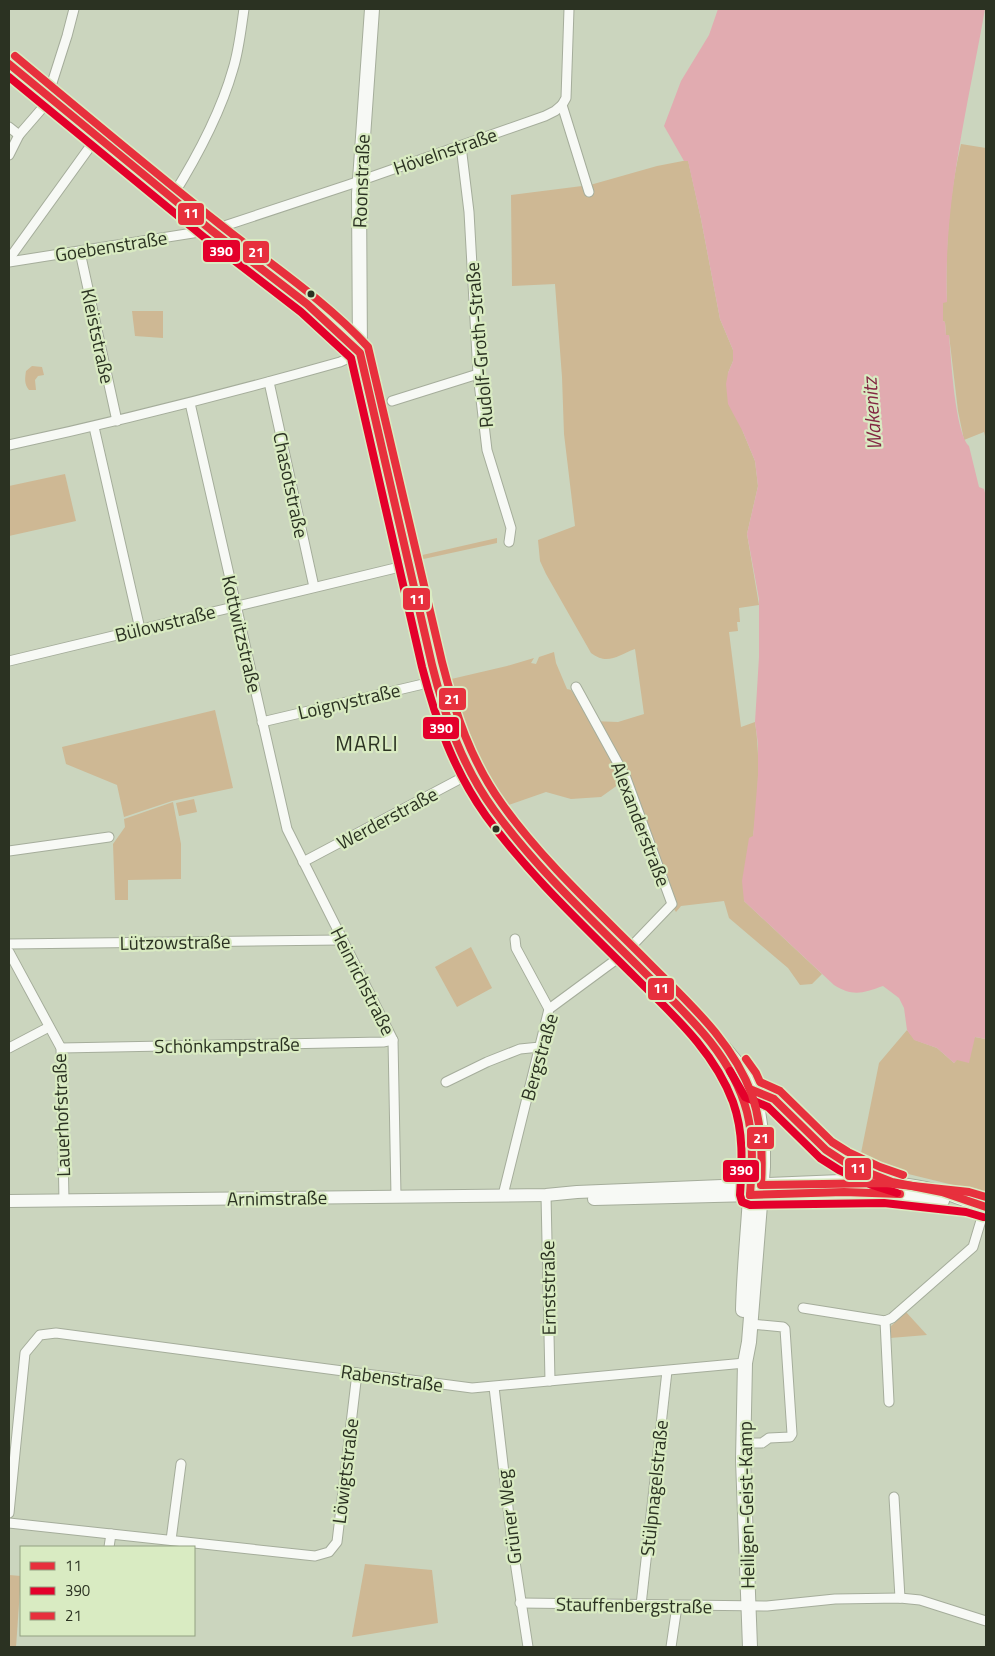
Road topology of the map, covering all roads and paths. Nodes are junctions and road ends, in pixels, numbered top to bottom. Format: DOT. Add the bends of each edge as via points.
graph roads {
  1 [pos="74,9"];
  2 [pos="244,9"];
  3 [pos="372,9"];
  4 [pos="569,9"];
  5 [pos="9,64"];
  6 [pos="48,96"];
  7 [pos="562,105"];
  8 [pos="9,127"];
  9 [pos="19,135"];
  10 [pos="97,137"];
  11 [pos="462,146"];
  12 [pos="9,155"];
  13 [pos="359,181"];
  14 [pos="590,192"];
  15 [pos="172,197"];
  16 [pos="212,230"];
  17 [pos="80,252"];
  18 [pos="9,260"];
  19 [pos="360,353"];
  20 [pos="478,374"];
  21 [pos="269,382"];
  22 [pos="392,401"];
  23 [pos="190,403"];
  24 [pos="117,421"];
  25 [pos="94,427"];
  26 [pos="9,445"];
  27 [pos="509,542"];
  28 [pos="408,565"];
  29 [pos="314,588"];
  30 [pos="236,606"];
  31 [pos="140,629"];
  32 [pos="9,661"];
  33 [pos="436,681"];
  34 [pos="576,686"];
  35 [pos="262,722"];
  36 [pos="471,774"];
  37 [pos="109,837"];
  38 [pos="9,851"];
  39 [pos="302,862"];
  40 [pos="515,938"];
  41 [pos="341,940"];
  42 [pos="9,944"];
  43 [pos="9,952"];
  44 [pos="625,953"];
  45 [pos="549,1010"];
  46 [pos="49,1028"];
  47 [pos="393,1040"];
  48 [pos="540,1047"];
  49 [pos="9,1048"];
  50 [pos="61,1048"];
  51 [pos="734,1068"];
  52 [pos="446,1082"];
  53 [pos="752,1090"];
  54 [pos="846,1163"];
  55 [pos="892,1182"];
  56 [pos="845,1186"];
  57 [pos="756,1189"];
  58 [pos="503,1195"];
  59 [pos="546,1195"];
  60 [pos="396,1196"];
  61 [pos="64,1201"];
  62 [pos="9,1202"];
  63 [pos="968,1202"];
  64 [pos="986,1207"];
  65 [pos="803,1308"];
  66 [pos="886,1321"];
  67 [pos="750,1324"];
  68 [pos="746,1363"];
  69 [pos="667,1370"];
  70 [pos="357,1373"];
  71 [pos="550,1382"];
  72 [pos="494,1387"];
  73 [pos="889,1402"];
  74 [pos="743,1443"];
  75 [pos="181,1464"];
  76 [pos="894,1497"];
  77 [pos="9,1513"];
  78 [pos="9,1523"];
  79 [pos="111,1534"];
  80 [pos="171,1540"];
  81 [pos="109,1546"];
  82 [pos="900,1598"];
  83 [pos="520,1603"];
  84 [pos="641,1605"];
  85 [pos="677,1606"];
  86 [pos="748,1606"];
  87 [pos="986,1622"];
  88 [pos="528,1647"];
  89 [pos="671,1647"];
  90 [pos="750,1647"];
  1 -- 6 [label="street"];
  2 -- 15 [label="street" via="234,68 224,98 198,155"];
  3 -- 13 [label="main road, Roonstraße"];
  4 -- 7 [label="street" via="566,98"];
  5 -- 6 [label="main road"];
  6 -- 9 [label="street" via="45,105"];
  6 -- 10 [label="main road"];
  7 -- 11 [label="street, Hövelnstraße" via="545,116"];
  7 -- 14 [label="street"];
  8 -- 9 [label="street"];
  9 -- 12 [label="street"];
  10 -- 15 [label="main road"];
  10 -- 18 [label="street"];
  11 -- 13 [label="street, Hövelnstraße"];
  11 -- 20 [label="street, Rudolf-Groth-Straße"];
  13 -- 16 [label="street, Hövelnstraße"];
  13 -- 19 [label="main road, Roonstraße"];
  15 -- 16 [label="main road"];
  16 -- 17 [label="street, Goebenstraße"];
  16 -- 19 [label="main road" via="304,300"];
  17 -- 18 [label="street, Goebenstraße"];
  17 -- 24 [label="street, Kleiststraße"];
  19 -- 21 [label="street"];
  19 -- 28 [label="main road, Roonstraße"];
  20 -- 22 [label="street"];
  20 -- 27 [label="street, Rudolf-Groth-Straße" via="488,450 511,528"];
  21 -- 23 [label="street"];
  21 -- 29 [label="street, Chasotstraße"];
  23 -- 24 [label="street"];
  23 -- 30 [label="street, Kottwitzstraße"];
  24 -- 25 [label="street"];
  25 -- 26 [label="street"];
  25 -- 31 [label="street"];
  28 -- 29 [label="street, Bülowstraße"];
  28 -- 33 [label="main road, Roonstraße"];
  29 -- 30 [label="street, Bülowstraße"];
  30 -- 31 [label="street, Bülowstraße"];
  30 -- 35 [label="street, Kottwitzstraße"];
  31 -- 32 [label="street, Bülowstraße"];
  33 -- 35 [label="street, Loignystraße"];
  33 -- 36 [label="main road, Roonstraße"];
  34 -- 44 [label="street, Alexanderstraße" via="626,778 672,904"];
  35 -- 39 [label="street, Kottwitzstraße" via="287,829"];
  36 -- 39 [label="street, Werderstraße"];
  36 -- 44 [label="main road, Roonstraße" via="534,860"];
  37 -- 38 [label="street"];
  39 -- 41 [label="street, Heinrichstraße"];
  40 -- 45 [label="street" via="516,948"];
  41 -- 42 [label="street, Lützowstraße"];
  41 -- 47 [label="street, Heinrichstraße"];
  43 -- 46 [label="street, Lauerhofstraße"];
  44 -- 45 [label="street, Bergstraße"];
  44 -- 51 [label="main road, Roonstraße" via="701,1029"];
  45 -- 48 [label="street, Bergstraße"];
  46 -- 49 [label="street"];
  46 -- 50 [label="street, Lauerhofstraße"];
  47 -- 50 [label="street, Schönkampstraße"];
  47 -- 60 [label="street, Heinrichstraße"];
  48 -- 52 [label="street" via="520,1049"];
  48 -- 58 [label="street, Bergstraße"];
  50 -- 61 [label="street, Lauerhofstraße"];
  51 -- 53 [label="main road, Heiligen-Geist-Kamp"];
  51 -- 57 [label="main road, Heiligen-Geist-Kamp" via="750,1123"];
  53 -- 54 [label="street" via="774,1099 820,1144"];
  53 -- 57 [label="main road, Heiligen-Geist-Kamp" via="762,1137 763,1167"];
  54 -- 55 [label="street"];
  54 -- 56 [label="street"];
  55 -- 56 [label="main road"];
  55 -- 63 [label="main road" via="942,1192"];
  56 -- 57 [label="main road, Arnimstraße"];
  56 -- 63 [label="main road"];
  57 -- 59 [label="main road, Arnimstraße"];
  57 -- 67 [label="main road, Heiligen-Geist-Kamp"];
  57 -- 68 [label="main road, Heiligen-Geist-Kamp" via="743,1288"];
  58 -- 59 [label="main road, Arnimstraße"];
  58 -- 60 [label="main road, Arnimstraße"];
  59 -- 71 [label="street, Ernststraße"];
  60 -- 61 [label="main road, Arnimstraße"];
  61 -- 62 [label="main road, Arnimstraße"];
  63 -- 64 [label="main road"];
  64 -- 66 [label="street" via="973,1247"];
  65 -- 66 [label="street"];
  66 -- 73 [label="street"];
  67 -- 68 [label="main road, Heiligen-Geist-Kamp"];
  67 -- 74 [label="street" via="785,1329 792,1436 769,1438 762,1443"];
  68 -- 69 [label="street, Rabenstraße"];
  68 -- 74 [label="main road, Heiligen-Geist-Kamp"];
  69 -- 71 [label="street, Rabenstraße"];
  69 -- 84 [label="street, Stülpnagelstraße"];
  70 -- 72 [label="street, Rabenstraße" via="472,1388"];
  70 -- 77 [label="street, Rabenstraße" via="56,1333 40,1335 25,1353"];
  70 -- 80 [label="street, Löwigtstraße" via="337,1542 329,1552 315,1556"];
  71 -- 72 [label="street, Rabenstraße"];
  72 -- 83 [label="street, Grüner Weg"];
  74 -- 86 [label="main road, Heiligen-Geist-Kamp"];
  75 -- 80 [label="street"];
  76 -- 82 [label="street"];
  78 -- 79 [label="street"];
  79 -- 80 [label="street"];
  79 -- 81 [label="street"];
  82 -- 86 [label="street, Stauffenbergstraße"];
  82 -- 87 [label="street, Stauffenbergstraße" via="920,1600"];
  83 -- 84 [label="street, Stauffenbergstraße"];
  83 -- 88 [label="street, Grüner Weg"];
  84 -- 85 [label="street, Stauffenbergstraße"];
  85 -- 86 [label="street, Stauffenbergstraße"];
  85 -- 89 [label="street"];
  86 -- 90 [label="main road, Heiligen-Geist-Kamp"];
}
